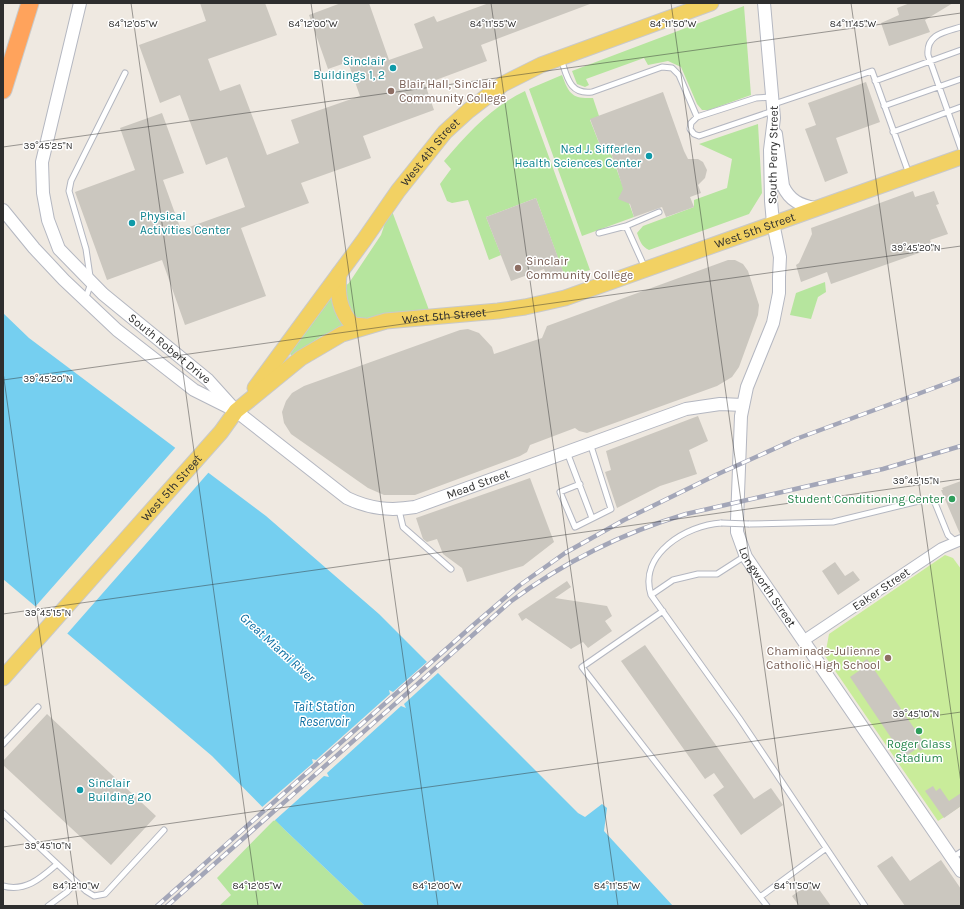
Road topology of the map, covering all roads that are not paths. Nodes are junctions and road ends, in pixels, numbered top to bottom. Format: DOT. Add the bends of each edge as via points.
graph roads {
  1 [pos="30,3"];
  2 [pos="80,3"];
  3 [pos="711,3"];
  4 [pos="764,3"];
  5 [pos="961,27"];
  6 [pos="961,50"];
  7 [pos="560,58"];
  8 [pos="930,61"];
  9 [pos="125,73"];
  10 [pos="961,79"];
  11 [pos="875,81"];
  12 [pos="939,87"];
  13 [pos="3,90"];
  14 [pos="773,104"];
  15 [pos="884,106"];
  16 [pos="961,107"];
  17 [pos="948,112"];
  18 [pos="697,117"];
  19 [pos="774,125"];
  20 [pos="894,132"];
  21 [pos="961,149"];
  22 [pos="961,157"];
  23 [pos="909,175"];
  24 [pos="816,208"];
  25 [pos="3,210"];
  26 [pos="658,212"];
  27 [pos="773,223"];
  28 [pos="626,226"];
  29 [pos="599,233"];
  30 [pos="646,269"];
  31 [pos="339,274"];
  32 [pos="91,283"];
  33 [pos="85,300"];
  34 [pos="365,326"];
  35 [pos="771,329"];
  36 [pos="743,405"];
  37 [pos="236,411"];
  38 [pos="590,443"];
  39 [pos="567,451"];
  40 [pos="580,484"];
  41 [pos="398,510"];
  42 [pos="592,518"];
  43 [pos="959,544"];
  44 [pos="745,556"];
  45 [pos="451,569"];
  46 [pos="651,595"];
  47 [pos="662,611"];
  48 [pos="803,641"];
  49 [pos="3,678"];
  50 [pos="38,707"];
  51 [pos="3,744"];
  52 [pos="3,813"];
  53 [pos="164,830"];
  54 [pos="825,849"];
  55 [pos="957,856"];
  56 [pos="57,864"];
  57 [pos="961,871"];
  58 [pos="76,882"];
  59 [pos="3,886"];
  60 [pos="760,897"];
  61 [pos="48,906"];
  62 [pos="767,906"];
  63 [pos="865,906"];
  1 -- 13 [label="highway"];
  2 -- 32 [label="street, South Robert Drive" via="42,162 43,193 48,220 59,249"];
  3 -- 7 [label="main road, West 4th Street"];
  4 -- 14 [label="street, South Perry Street"];
  5 -- 8 [label="lane" via="939,34 930,40 927,46"];
  6 -- 8 [label="lane"];
  7 -- 18 [label="lane" via="570,84 583,93 662,67 672,68 679,75"];
  7 -- 31 [label="main road, West 4th Street" via="521,74 496,89 445,132 398,191"];
  8 -- 11 [label="lane"];
  8 -- 12 [label="lane"];
  9 -- 32 [label="lane" via="71,181 69,191 86,249"];
  10 -- 12 [label="lane"];
  11 -- 14 [label="lane" via="872,70"];
  11 -- 15 [label="lane"];
  12 -- 15 [label="lane"];
  12 -- 17 [label="lane"];
  14 -- 18 [label="lane" via="756,98"];
  14 -- 18 [label="lane" via="699,136 690,129 691,123"];
  14 -- 19 [label="street, South Perry Street"];
  15 -- 20 [label="lane"];
  16 -- 17 [label="lane"];
  17 -- 20 [label="lane"];
  17 -- 21 [label="lane"];
  19 -- 24 [label="street" via="785,191 796,203"];
  19 -- 27 [label="street, South Perry Street" via="770,150"];
  20 -- 23 [label="lane"];
  22 -- 23 [label="main road, West 5th Street"];
  23 -- 24 [label="main road, West 5th Street"];
  24 -- 27 [label="main road, West 5th Street"];
  25 -- 33 [label="street, South Robert Drive" via="34,248"];
  26 -- 28 [label="lane"];
  27 -- 30 [label="main road, West 5th Street"];
  27 -- 35 [label="street, South Perry Street" via="780,264 779,293"];
  28 -- 29 [label="lane"];
  28 -- 30 [label="lane"];
  30 -- 34 [label="main road, West 5th Street" via="574,295 525,307 406,319"];
  31 -- 34 [label="main road" via="339,301 346,318 353,325"];
  31 -- 37 [label="main road, West 4th Street"];
  32 -- 33 [label="lane"];
  32 -- 37 [label="street, South Robert Drive" via="208,380"];
  33 -- 37 [label="street, South Robert Drive" via="117,330 194,390"];
  34 -- 37 [label="main road, West 5th Street" via="342,334 301,358"];
  35 -- 36 [label="street, Longworth Street" via="751,375"];
  36 -- 38 [label="street, Mead Street" via="720,404 686,409"];
  36 -- 44 [label="street, Longworth Street" via="738,464 737,532"];
  37 -- 41 [label="street, Mead Street" via="347,498 373,508"];
  37 -- 49 [label="main road, West 5th Street" via="221,432"];
  38 -- 39 [label="street, Mead Street"];
  38 -- 42 [label="lane" via="611,509"];
  39 -- 40 [label="lane"];
  39 -- 41 [label="street, Mead Street" via="415,507"];
  40 -- 42 [label="lane"];
  40 -- 42 [label="lane" via="560,492 574,527"];
  41 -- 45 [label="lane" via="403,527"];
  43 -- 46 [label="lane, bridge" via="948,535 935,503 931,500 833,522 722,523 698,526 664,548 652,565 648,577"];
  43 -- 48 [label="street, Eaker Street" via="942,548"];
  44 -- 46 [label="lane" via="717,574 698,574 673,580"];
  44 -- 48 [label="street, Longworth Street"];
  46 -- 47 [label="lane"];
  47 -- 54 [label="lane" via="738,718"];
  47 -- 60 [label="lane" via="582,667"];
  48 -- 55 [label="street, Longworth Street"];
  50 -- 51 [label="lane"];
  52 -- 56 [label="lane"];
  53 -- 58 [label="lane" via="105,894 94,896"];
  54 -- 60 [label="lane"];
  54 -- 63 [label="lane"];
  55 -- 57 [label="street, Longworth Street"];
  56 -- 58 [label="lane"];
  56 -- 59 [label="lane" via="41,879 22,888"];
  58 -- 61 [label="lane" via="68,892"];
  60 -- 62 [label="lane"];
}
